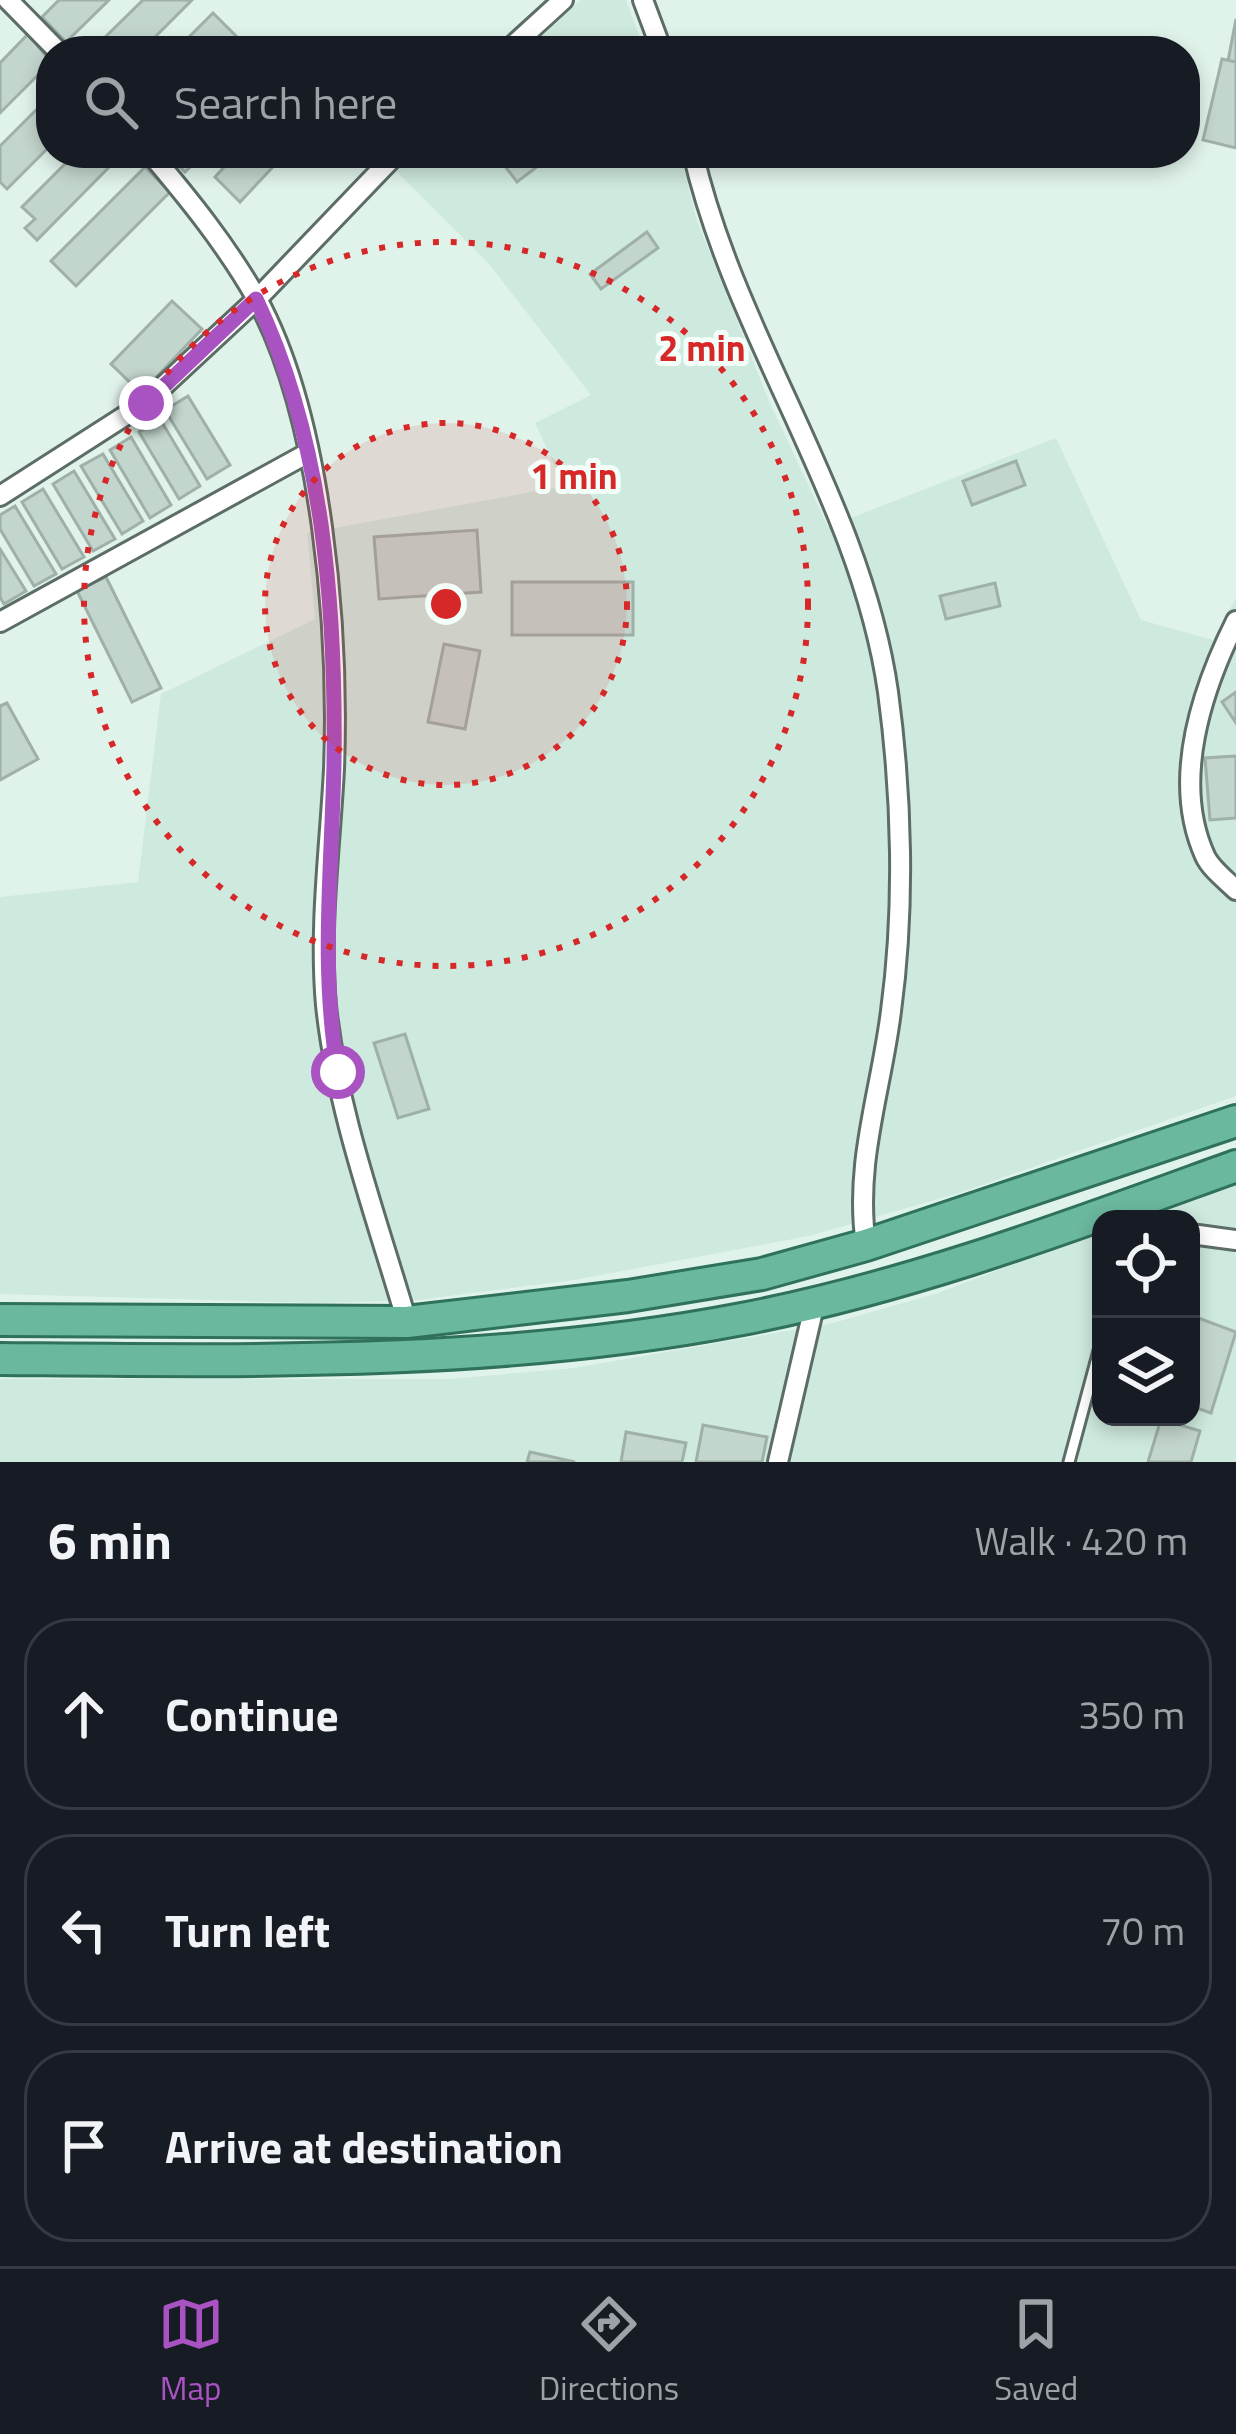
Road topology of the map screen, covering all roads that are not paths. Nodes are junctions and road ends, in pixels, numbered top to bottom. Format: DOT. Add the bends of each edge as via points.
graph roads {
  1 [pos="8,0"];
  2 [pos="563,0"];
  3 [pos="643,0"];
  4 [pos="43,36"];
  5 [pos="523,36"];
  6 [pos="656,36"];
  7 [pos="163,168"];
  8 [pos="383,168"];
  9 [pos="697,168"];
  10 [pos="256,299"];
  11 [pos="308,452"];
  12 [pos="0,496"];
  13 [pos="1236,621"];
  14 [pos="0,622"];
  15 [pos="1236,890"];
  16 [pos="1236,1121"];
  17 [pos="1236,1166"];
  18 [pos="1063,1231"];
  19 [pos="1092,1232"];
  20 [pos="1200,1235"];
  21 [pos="1236,1240"];
  22 [pos="866,1246"];
  23 [pos="815,1302"];
  24 [pos="0,1320"];
  25 [pos="406,1322"];
  26 [pos="0,1359"];
  27 [pos="1092,1376"];
  28 [pos="778,1462"];
  29 [pos="1069,1462"];
  1 -- 4 [label="street"];
  2 -- 5 [label="street"];
  3 -- 6 [label="street"];
  7 -- 10 [label="street"];
  8 -- 10 [label="street"];
  9 -- 22 [label="street" via="720,254 856,559 888,692 896,938 891,1010 862,1157"];
  10 -- 11 [label="street" via="296,394"];
  10 -- 12 [label="street" via="146,403"];
  11 -- 14 [label="street"];
  11 -- 25 [label="street" via="332,645 326,1004"];
  13 -- 15 [label="street" via="1212,669 1191,765 1196,831 1207,861"];
  16 -- 22 [label="highway"];
  17 -- 18 [label="highway"];
  18 -- 19 [label="street"];
  18 -- 23 [label="highway"];
  20 -- 21 [label="street"];
  22 -- 25 [label="highway" via="695,1286"];
  23 -- 26 [label="highway" via="492,1351"];
  23 -- 28 [label="street"];
  24 -- 25 [label="highway"];
  27 -- 29 [label="lane"];
}
